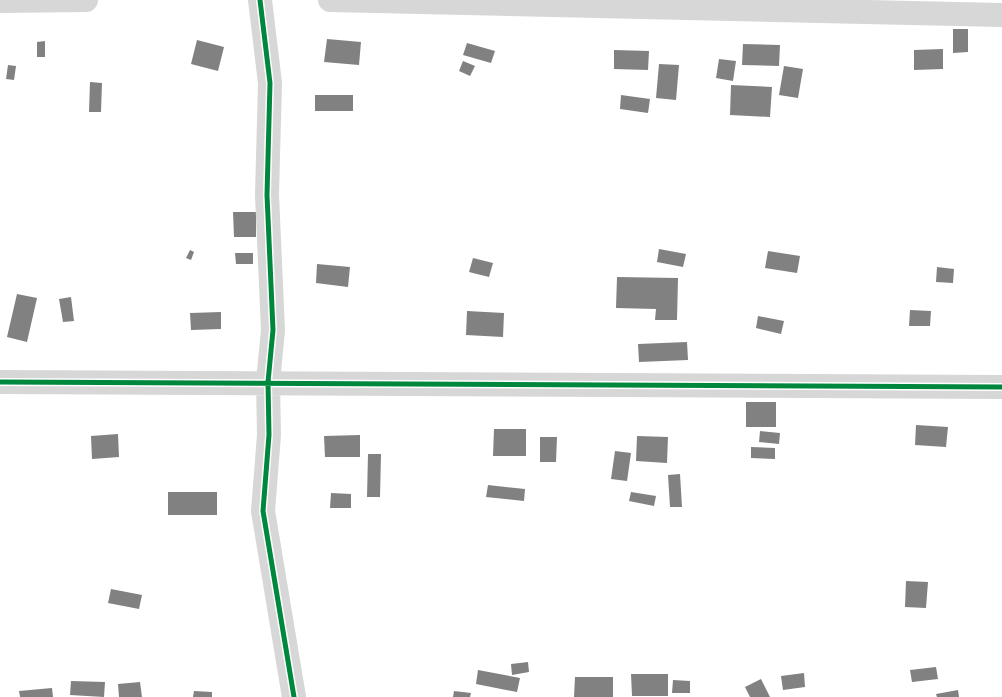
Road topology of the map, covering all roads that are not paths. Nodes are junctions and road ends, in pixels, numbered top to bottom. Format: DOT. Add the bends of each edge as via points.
graph roads {
  1 [pos="86,0"];
  2 [pos="260,0"];
  3 [pos="330,0"];
  4 [pos="0,1"];
  5 [pos="1002,14"];
  6 [pos="0,382"];
  7 [pos="268,382"];
  8 [pos="1002,387"];
  9 [pos="294,697"];
  1 -- 4 [label="street"];
  2 -- 7 [label="street" via="270,83 267,196 273,330"];
  3 -- 5 [label="street"];
  6 -- 7 [label="street"];
  7 -- 8 [label="street"];
  7 -- 9 [label="street" via="269,435 263,510"];
}
